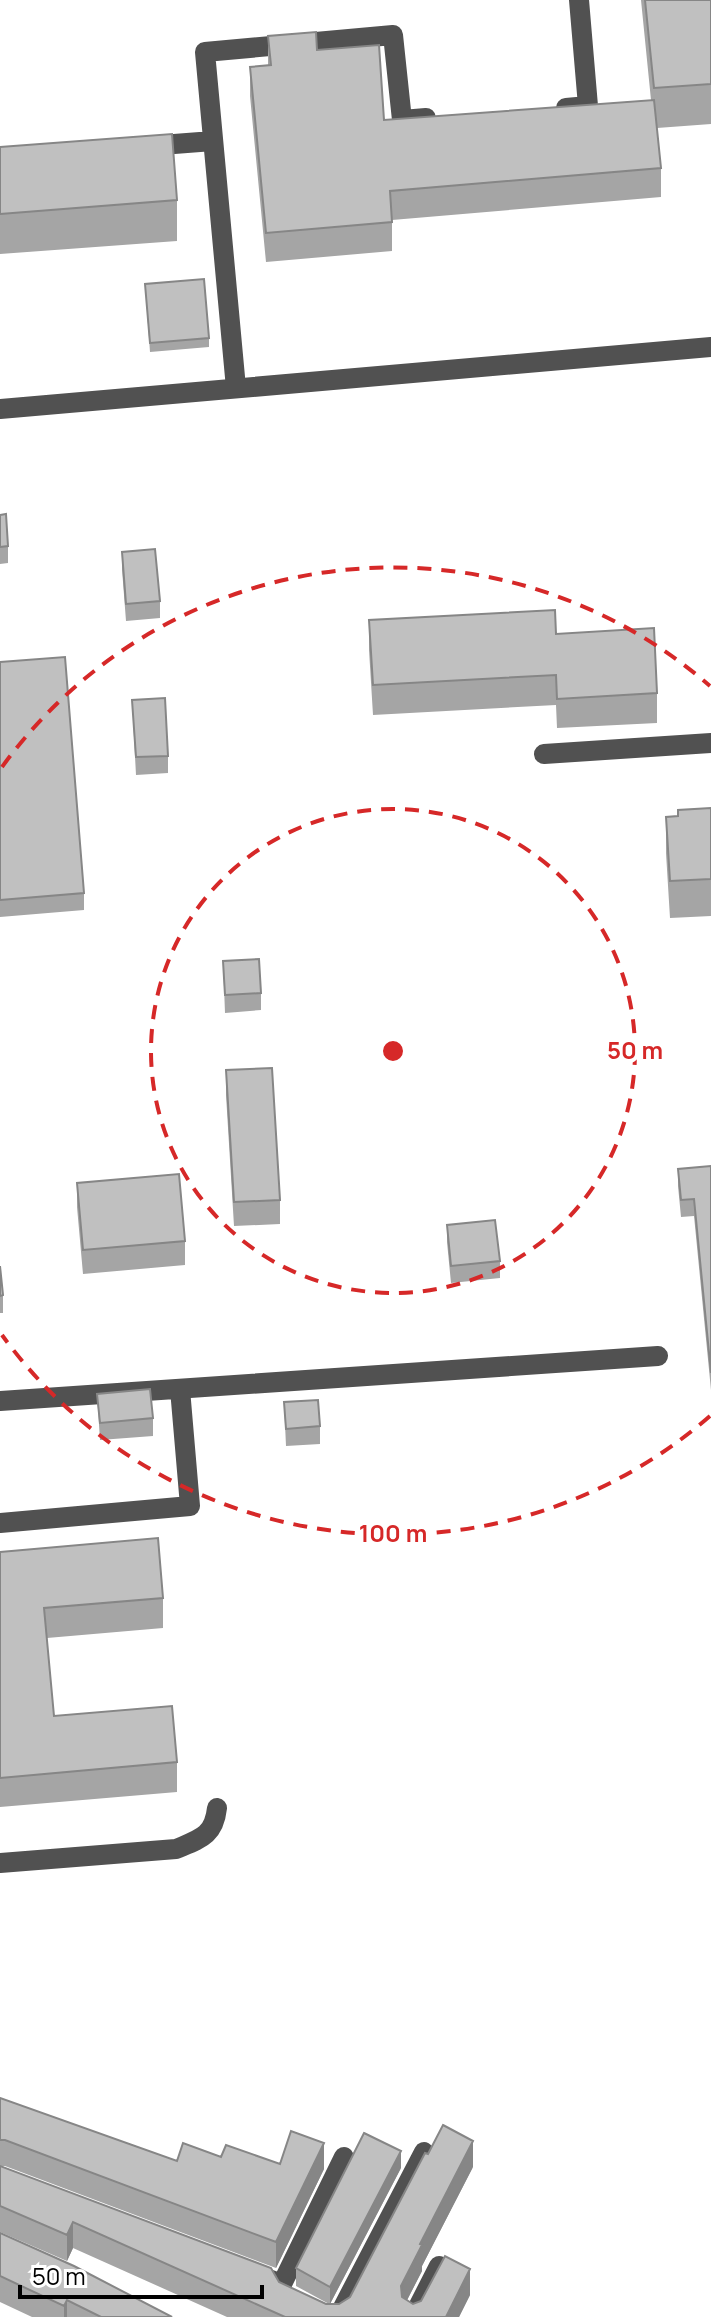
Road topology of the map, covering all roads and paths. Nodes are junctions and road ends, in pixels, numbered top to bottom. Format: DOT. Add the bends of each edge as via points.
graph roads {
  1 [pos="579,0"];
  2 [pos="542,110"];
  3 [pos="449,116"];
  4 [pos="213,141"];
  5 [pos="122,148"];
  6 [pos="711,347"];
  7 [pos="236,388"];
  8 [pos="0,409"];
  9 [pos="711,743"];
  10 [pos="544,754"];
  11 [pos="658,1356"];
  12 [pos="180,1389"];
  13 [pos="0,1401"];
  14 [pos="0,1523"];
  15 [pos="217,1808"];
  16 [pos="0,1863"];
  17 [pos="424,2152"];
  18 [pos="344,2157"];
  19 [pos="439,2266"];
  20 [pos="237,2267"];
  21 [pos="282,2284"];
  22 [pos="312,2310"];
  23 [pos="338,2317"];
  24 [pos="413,2317"];
  1 -- 2 [label="street" via="588,106"];
  3 -- 4 [label="street" via="402,120 393,35 205,52"];
  4 -- 5 [label="street"];
  4 -- 7 [label="street"];
  6 -- 7 [label="street"];
  7 -- 8 [label="street"];
  9 -- 10 [label="street"];
  11 -- 12 [label="street"];
  12 -- 13 [label="street"];
  12 -- 14 [label="street" via="190,1506"];
  15 -- 16 [label="street" via="215,1825 201,1839 176,1849"];
  17 -- 23 [label="street"];
  18 -- 21 [label="street"];
  19 -- 24 [label="street"];
  20 -- 21 [label="street"];
  21 -- 22 [label="street" via="285,2297"];
}
